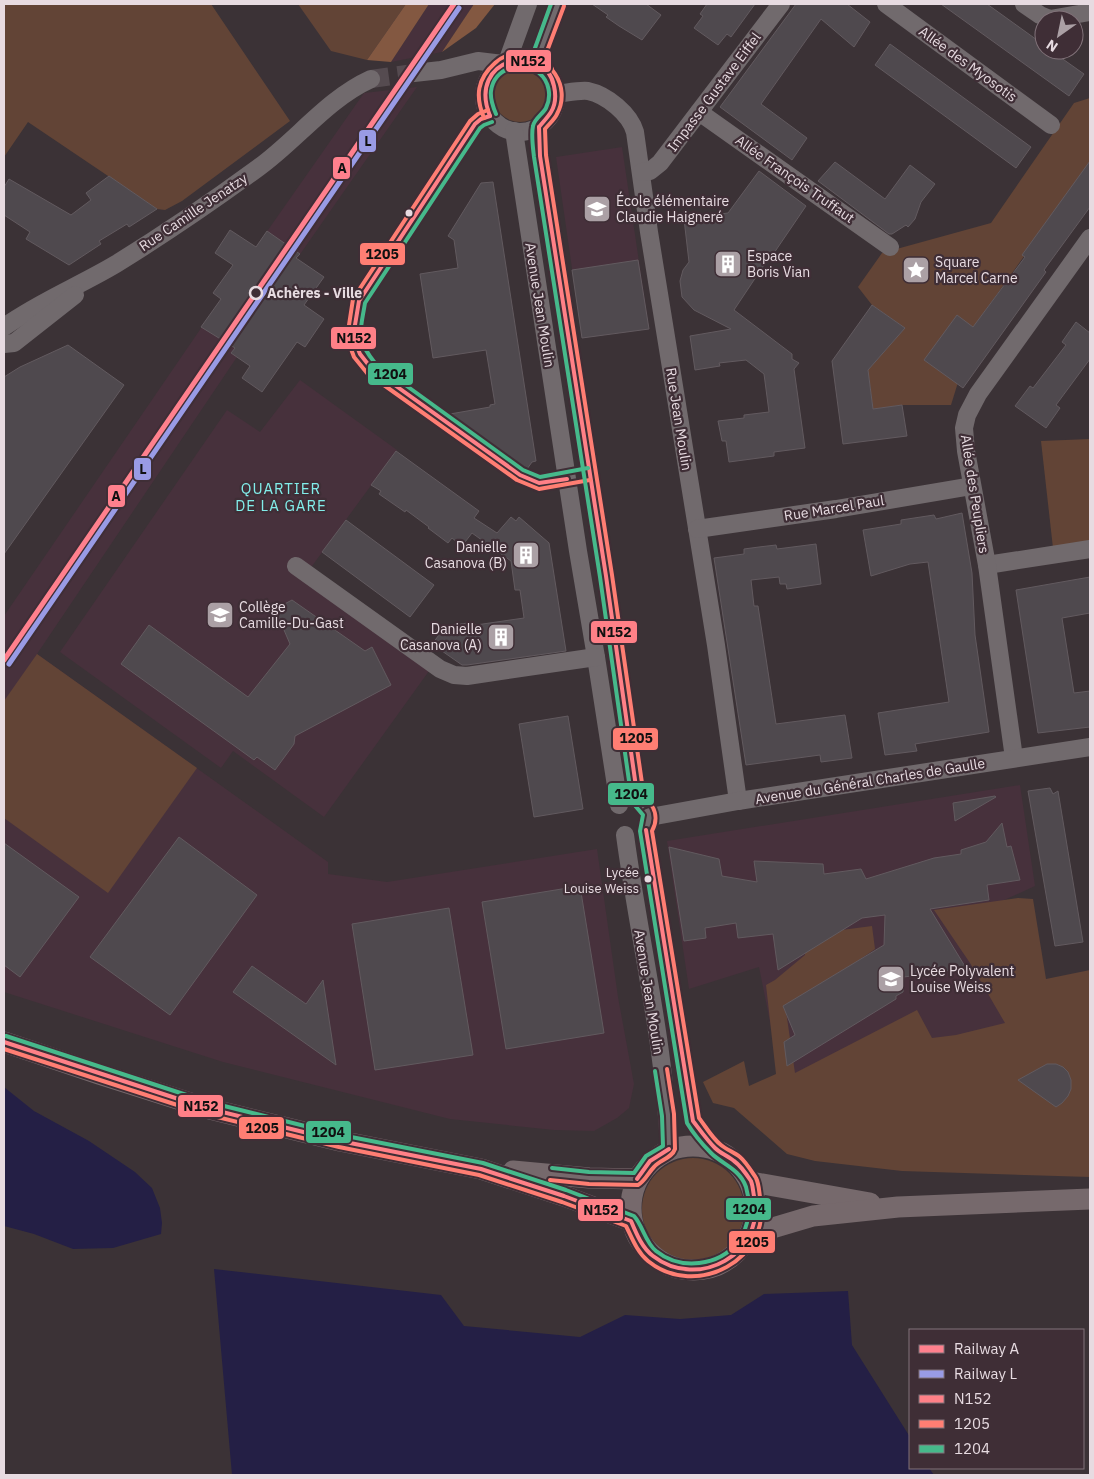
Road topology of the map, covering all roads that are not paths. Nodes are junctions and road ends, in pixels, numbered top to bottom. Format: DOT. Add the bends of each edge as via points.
graph roads {
  1 [pos="528,4"];
  2 [pos="558,4"];
  3 [pos="781,4"];
  4 [pos="886,4"];
  5 [pos="1024,4"];
  6 [pos="1090,12"];
  7 [pos="505,63"];
  8 [pos="546,70"];
  9 [pos="414,73"];
  10 [pos="371,80"];
  11 [pos="556,94"];
  12 [pos="699,112"];
  13 [pos="1051,125"];
  14 [pos="539,127"];
  15 [pos="514,131"];
  16 [pos="642,172"];
  17 [pos="1090,238"];
  18 [pos="890,247"];
  19 [pos="24,324"];
  20 [pos="4,327"];
  21 [pos="4,344"];
  22 [pos="589,474"];
  23 [pos="567,478"];
  24 [pos="972,486"];
  25 [pos="696,529"];
  26 [pos="1090,549"];
  27 [pos="987,565"];
  28 [pos="296,566"];
  29 [pos="596,657"];
  30 [pos="1090,747"];
  31 [pos="1014,758"];
  32 [pos="638,801"];
  33 [pos="738,801"];
  34 [pos="619,805"];
  35 [pos="648,823"];
  36 [pos="625,835"];
  37 [pos="4,1042"];
  38 [pos="669,1149"];
  39 [pos="716,1149"];
  40 [pos="481,1169"];
  41 [pos="637,1179"];
  42 [pos="750,1182"];
  43 [pos="1090,1199"];
  44 [pos="898,1207"];
  45 [pos="631,1221"];
  46 [pos="749,1235"];
  1 -- 7 [label="street"];
  2 -- 8 [label="street" via="541,48 540,57"];
  3 -- 12 [label="street, Impasse Gustave Eiffel"];
  4 -- 13 [label="street, Allée des Myosotis"];
  5 -- 6 [label="street" via="1050,19"];
  7 -- 8 [label="street" via="524,60"];
  7 -- 9 [label="street" via="478,61"];
  7 -- 15 [label="street" via="488,79 484,98 490,116"];
  8 -- 11 [label="street"];
  10 -- 19 [label="street, Rue Camille Jenatzy" via="336,100 259,168"];
  11 -- 14 [label="street" via="549,118"];
  11 -- 16 [label="street, Rue Jean Moulin" via="591,92 605,98 625,114 633,125"];
  12 -- 16 [label="street, Impasse Gustave Eiffel" via="660,163 650,171"];
  12 -- 18 [label="street, Allée François Truffaut"];
  14 -- 15 [label="street"];
  14 -- 22 [label="street, Avenue Jean Moulin" via="540,156"];
  15 -- 23 [label="street, Avenue Jean Moulin"];
  16 -- 25 [label="street, Rue Jean Moulin"];
  17 -- 24 [label="street, Allée des Peupliers" via="978,394 967,415 964,428"];
  19 -- 20 [label="street, Rue Camille Jenatzy"];
  19 -- 21 [label="street" via="14,343"];
  22 -- 23 [label="street"];
  22 -- 32 [label="street, Avenue Jean Moulin"];
  23 -- 29 [label="street, Avenue Jean Moulin"];
  24 -- 25 [label="street, Rue Marcel Paul"];
  24 -- 27 [label="street, Allée des Peupliers"];
  25 -- 33 [label="street, Rue Jean Moulin"];
  26 -- 27 [label="street"];
  27 -- 31 [label="street, Allée des Peupliers"];
  28 -- 29 [label="street" via="440,669 454,675 468,676"];
  29 -- 34 [label="street, Avenue Jean Moulin"];
  30 -- 31 [label="street, Avenue du Général Charles de Gaulle"];
  31 -- 33 [label="street, Avenue du Général Charles de Gaulle"];
  32 -- 34 [label="street" via="628,800"];
  32 -- 35 [label="street" via="646,807"];
  33 -- 35 [label="street, Avenue du Général Charles de Gaulle"];
  34 -- 36 [label="street" via="614,821"];
  35 -- 36 [label="street, Avenue du Général Charles de Gaulle" via="636,836"];
  35 -- 39 [label="street, Avenue Jean Moulin" via="693,1121"];
  36 -- 38 [label="street, Avenue Jean Moulin" via="668,1115"];
  37 -- 40 [label="main road" via="206,1108 340,1141"];
  38 -- 39 [label="main road" via="692,1145"];
  38 -- 41 [label="main road" via="650,1161"];
  39 -- 42 [label="main road" via="736,1162"];
  40 -- 41 [label="main road"];
  40 -- 45 [label="main road"];
  41 -- 45 [label="main road" via="630,1200"];
  42 -- 44 [label="main road"];
  42 -- 46 [label="main road" via="756,1206"];
  43 -- 44 [label="main road"];
  44 -- 46 [label="main road" via="813,1216"];
  45 -- 46 [label="main road" via="639,1240 652,1256 670,1266 690,1271 711,1268 730,1259"];
}
